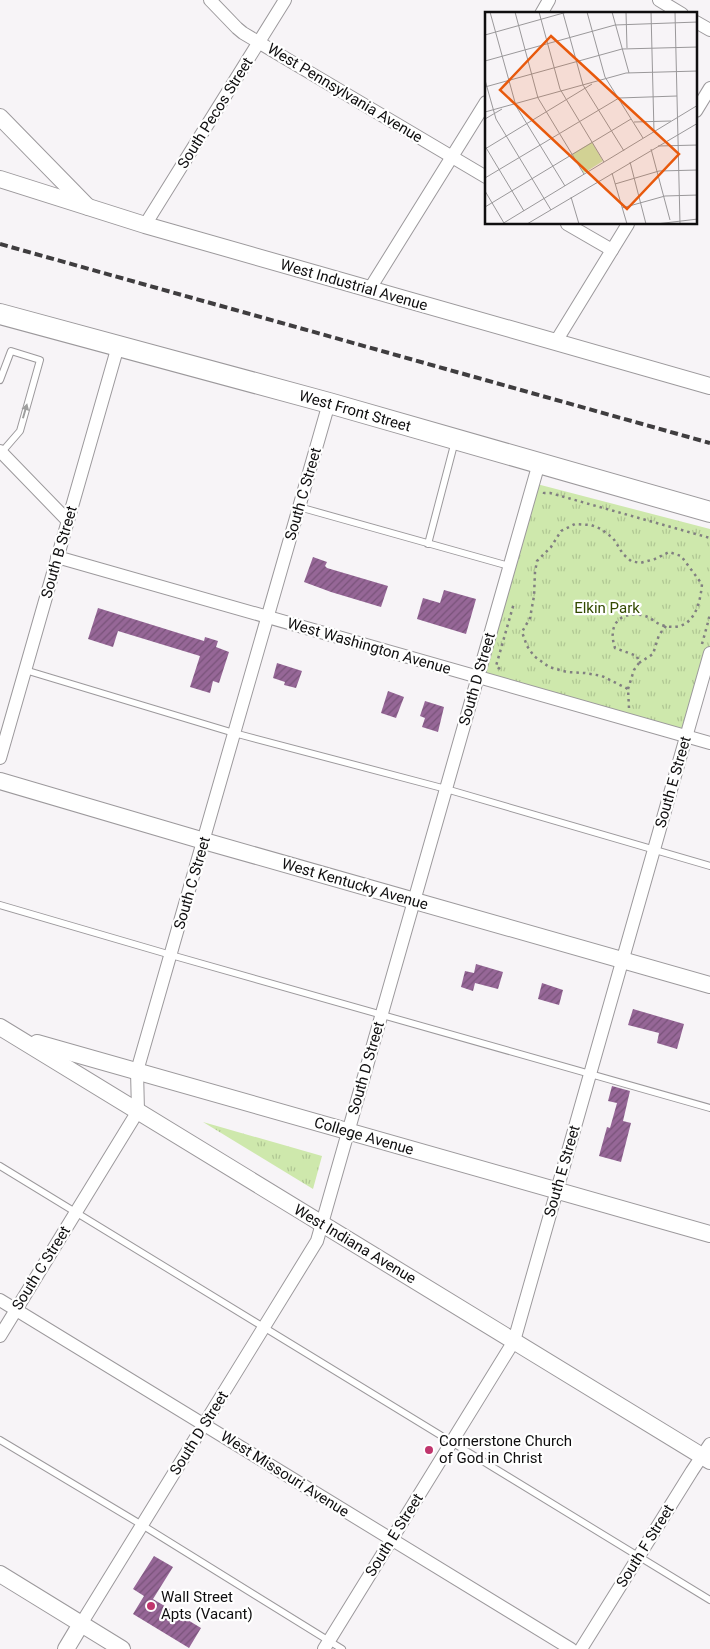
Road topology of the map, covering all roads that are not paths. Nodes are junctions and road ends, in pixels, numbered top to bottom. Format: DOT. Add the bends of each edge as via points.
graph roads {
  1 [pos="210,0"];
  2 [pos="285,0"];
  3 [pos="549,0"];
  4 [pos="659,0"];
  5 [pos="542,12"];
  6 [pos="679,12"];
  7 [pos="698,23"];
  8 [pos="710,30"];
  9 [pos="259,42"];
  10 [pos="710,88"];
  11 [pos="485,104"];
  12 [pos="698,108"];
  13 [pos="0,117"];
  14 [pos="452,157"];
  15 [pos="485,176"];
  16 [pos="0,179"];
  17 [pos="89,208"];
  18 [pos="146,225"];
  19 [pos="569,225"];
  20 [pos="627,225"];
  21 [pos="612,250"];
  22 [pos="369,290"];
  23 [pos="2,317"];
  24 [pos="555,343"];
  25 [pos="118,346"];
  26 [pos="0,380"];
  27 [pos="710,386"];
  28 [pos="329,403"];
  29 [pos="456,440"];
  30 [pos="1,452"];
  31 [pos="538,463"];
  32 [pos="299,507"];
  33 [pos="710,512"];
  34 [pos="67,520"];
  35 [pos="428,544"];
  36 [pos="58,557"];
  37 [pos="509,566"];
  38 [pos="267,617"];
  39 [pos="710,653"];
  40 [pos="25,670"];
  41 [pos="477,677"];
  42 [pos="234,733"];
  43 [pos="686,736"];
  44 [pos="710,743"];
  45 [pos="0,758"];
  46 [pos="0,780"];
  47 [pos="446,789"];
  48 [pos="204,841"];
  49 [pos="654,850"];
  50 [pos="710,866"];
  51 [pos="414,901"];
  52 [pos="0,905"];
  53 [pos="171,955"];
  54 [pos="623,960"];
  55 [pos="710,985"];
  56 [pos="381,1015"];
  57 [pos="0,1026"];
  58 [pos="18,1038"];
  59 [pos="137,1072"];
  60 [pos="590,1074"];
  61 [pos="710,1108"];
  62 [pos="138,1111"];
  63 [pos="348,1131"];
  64 [pos="0,1166"];
  65 [pos="557,1190"];
  66 [pos="75,1213"];
  67 [pos="321,1224"];
  68 [pos="710,1234"];
  69 [pos="0,1300"];
  70 [pos="16,1310"];
  71 [pos="264,1328"];
  72 [pos="0,1336"];
  73 [pos="514,1341"];
  74 [pos="204,1424"];
  75 [pos="0,1440"];
  76 [pos="451,1442"];
  77 [pos="707,1454"];
  78 [pos="142,1525"];
  79 [pos="391,1539"];
  80 [pos="639,1556"];
  81 [pos="0,1574"];
  82 [pos="710,1600"];
  83 [pos="81,1624"];
  84 [pos="326,1645"];
  85 [pos="66,1649"];
  86 [pos="122,1649"];
  87 [pos="342,1649"];
  88 [pos="571,1649"];
  89 [pos="581,1649"];
  1 -- 9 [label="street, West Pennsylvania Avenue" via="237,28"];
  2 -- 9 [label="street, South Pecos Street"];
  3 -- 5 [label="street"];
  4 -- 6 [label="street"];
  7 -- 8 [label="street"];
  9 -- 14 [label="street, West Pennsylvania Avenue"];
  9 -- 18 [label="street, South Pecos Street"];
  10 -- 12 [label="street"];
  11 -- 14 [label="street"];
  13 -- 17 [label="street"];
  14 -- 15 [label="street, West Pennsylvania Avenue"];
  14 -- 22 [label="street"];
  16 -- 17 [label="street, West Industrial Avenue"];
  17 -- 18 [label="street, West Industrial Avenue"];
  18 -- 22 [label="street, West Industrial Avenue"];
  19 -- 21 [label="street"];
  20 -- 21 [label="street"];
  21 -- 24 [label="street"];
  22 -- 24 [label="street, West Industrial Avenue"];
  23 -- 25 [label="main road, West Front Street"];
  24 -- 27 [label="street, West Industrial Avenue"];
  25 -- 28 [label="main road, West Front Street"];
  25 -- 34 [label="street, South B Street"];
  30 -- 26 [label="lane, one-way" via="20,431 40,360 11,351"];
  28 -- 29 [label="main road, West Front Street"];
  28 -- 32 [label="street, South C Street"];
  29 -- 31 [label="main road, West Front Street"];
  29 -- 35 [label="lane"];
  30 -- 34 [label="street"];
  31 -- 33 [label="main road, West Front Street"];
  31 -- 37 [label="street, South D Street"];
  32 -- 35 [label="lane"];
  32 -- 38 [label="street, South C Street"];
  34 -- 36 [label="street, South B Street"];
  35 -- 37 [label="lane"];
  36 -- 38 [label="street, West Washington Avenue"];
  36 -- 40 [label="street, South B Street"];
  37 -- 41 [label="street, South D Street"];
  38 -- 41 [label="street, West Washington Avenue"];
  38 -- 42 [label="street, South C Street"];
  39 -- 43 [label="street, South E Street"];
  40 -- 42 [label="lane"];
  40 -- 45 [label="street, South B Street"];
  41 -- 43 [label="street, West Washington Avenue" via="628,713"];
  41 -- 47 [label="street, South D Street"];
  42 -- 47 [label="lane"];
  42 -- 48 [label="street, South C Street"];
  43 -- 44 [label="street, West Washington Avenue"];
  43 -- 49 [label="street, South E Street"];
  46 -- 48 [label="street, West Kentucky Avenue"];
  47 -- 49 [label="lane"];
  47 -- 51 [label="street, South D Street"];
  48 -- 51 [label="street, West Kentucky Avenue"];
  48 -- 53 [label="street, South C Street"];
  49 -- 50 [label="lane"];
  49 -- 54 [label="street, South E Street"];
  51 -- 54 [label="street, West Kentucky Avenue"];
  51 -- 56 [label="street, South D Street"];
  52 -- 53 [label="lane"];
  53 -- 56 [label="lane"];
  53 -- 59 [label="street, South C Street"];
  54 -- 55 [label="street, West Kentucky Avenue"];
  54 -- 60 [label="street, South E Street"];
  56 -- 60 [label="lane"];
  56 -- 63 [label="street, South D Street"];
  57 -- 58 [label="street, West Indiana Avenue"];
  58 -- 59 [label="street, College Avenue"];
  58 -- 62 [label="street, West Indiana Avenue"];
  59 -- 62 [label="street, South C Street"];
  59 -- 63 [label="street, College Avenue"];
  60 -- 61 [label="lane"];
  60 -- 65 [label="street, South E Street"];
  62 -- 66 [label="street, South C Street"];
  62 -- 67 [label="street, West Indiana Avenue"];
  63 -- 65 [label="street, College Avenue"];
  63 -- 67 [label="street, South D Street"];
  64 -- 66 [label="lane"];
  65 -- 68 [label="street, College Avenue"];
  65 -- 73 [label="street, South E Street"];
  66 -- 70 [label="street, South C Street"];
  66 -- 71 [label="lane"];
  67 -- 71 [label="street, South D Street" via="317,1241"];
  67 -- 73 [label="street, West Indiana Avenue"];
  69 -- 70 [label="street, West Missouri Avenue"];
  70 -- 72 [label="street, South C Street"];
  70 -- 74 [label="street, West Missouri Avenue"];
  71 -- 74 [label="street, South D Street"];
  71 -- 76 [label="lane"];
  73 -- 76 [label="street, South E Street"];
  73 -- 77 [label="street, West Indiana Avenue"];
  74 -- 78 [label="street, South D Street"];
  74 -- 79 [label="street, West Missouri Avenue"];
  75 -- 78 [label="lane"];
  76 -- 79 [label="street, South E Street"];
  76 -- 80 [label="lane"];
  77 -- 80 [label="street, South F Street"];
  78 -- 83 [label="street, South D Street"];
  78 -- 84 [label="lane"];
  79 -- 84 [label="street, South E Street"];
  79 -- 88 [label="street, West Missouri Avenue"];
  80 -- 82 [label="lane"];
  80 -- 89 [label="street, South F Street"];
  81 -- 83 [label="street"];
  83 -- 85 [label="street"];
  83 -- 86 [label="street"];
  84 -- 87 [label="lane"];
}
